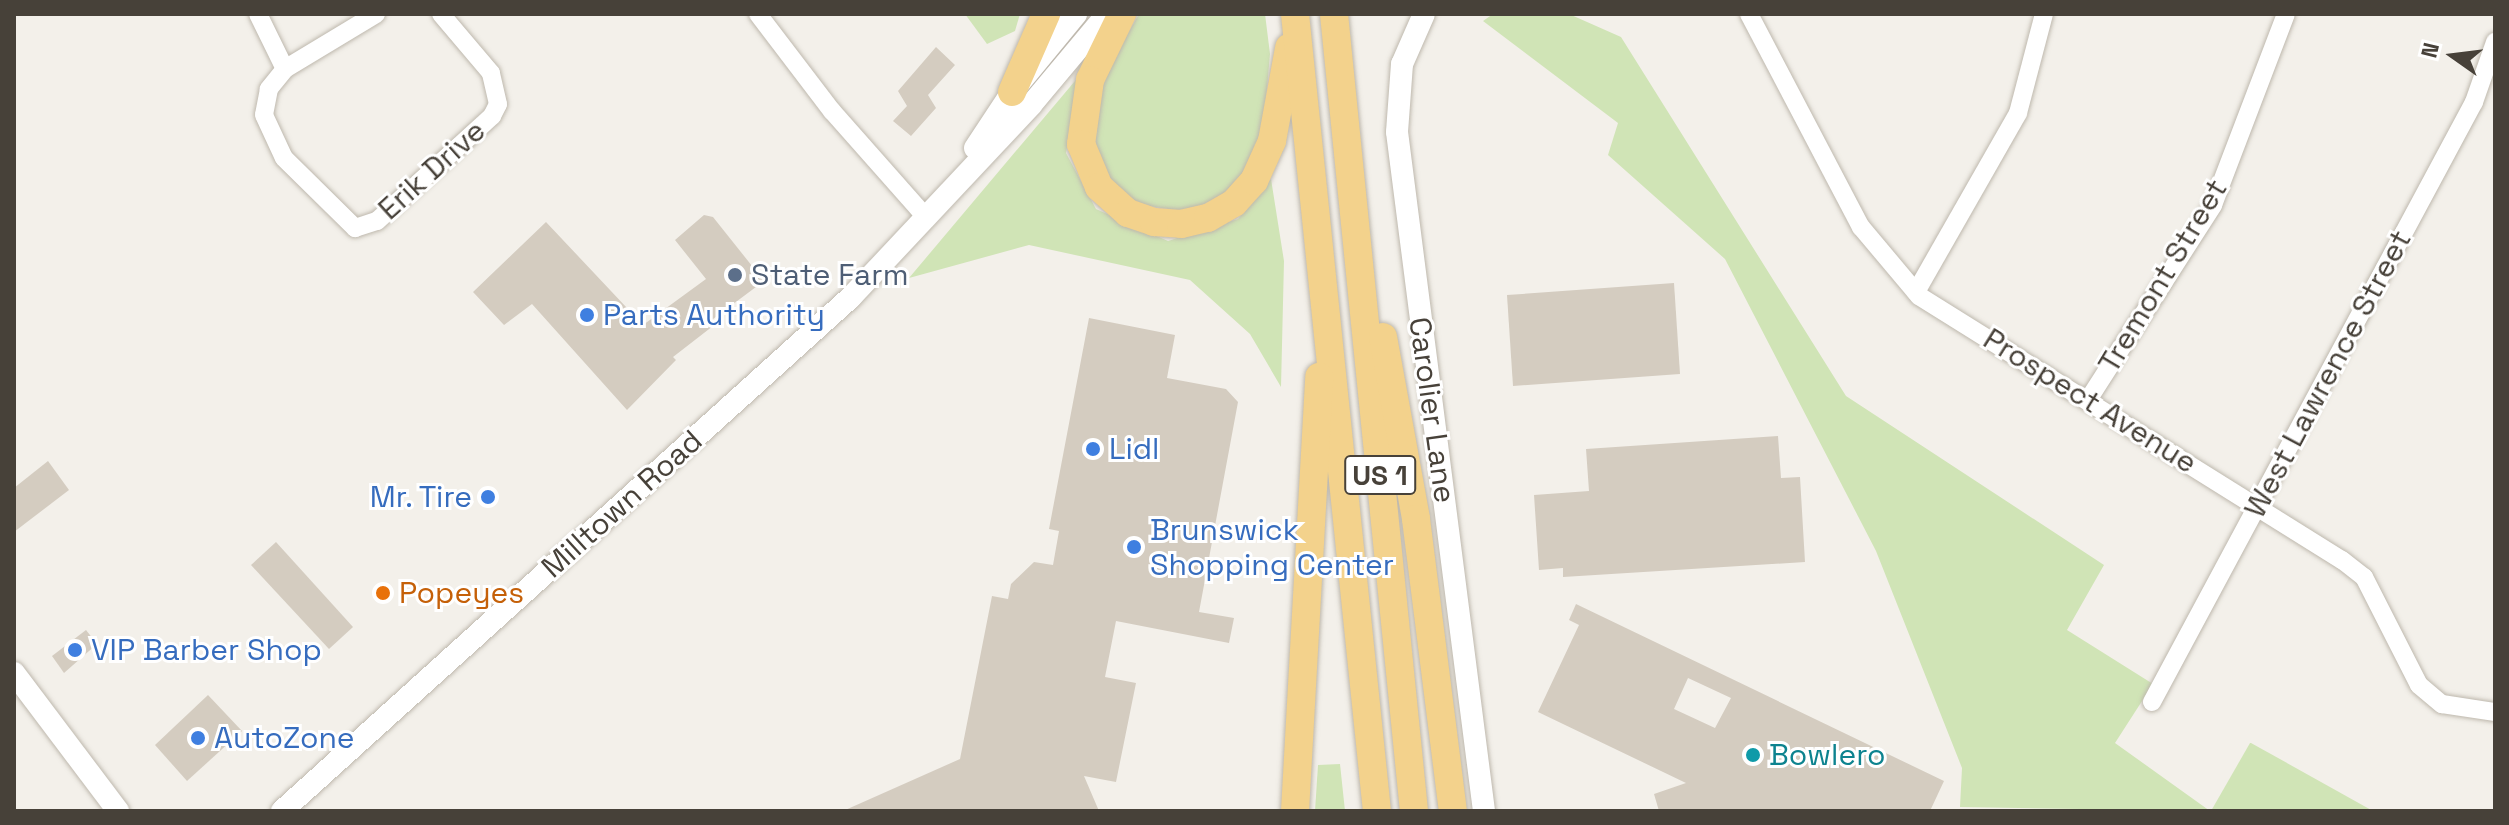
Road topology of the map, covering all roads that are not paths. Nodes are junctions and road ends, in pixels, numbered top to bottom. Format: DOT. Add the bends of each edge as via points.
graph roads {
  1 [pos="258,14"];
  2 [pos="376,14"];
  3 [pos="441,14"];
  4 [pos="758,14"];
  5 [pos="1046,14"];
  6 [pos="1076,14"];
  7 [pos="1107,14"];
  8 [pos="1122,14"];
  9 [pos="1334,14"];
  10 [pos="1424,14"];
  11 [pos="1749,14"];
  12 [pos="2044,14"];
  13 [pos="2286,14"];
  14 [pos="1295,15"];
  15 [pos="2495,42"];
  16 [pos="285,69"];
  17 [pos="1012,92"];
  18 [pos="1347,138"];
  19 [pos="951,186"];
  20 [pos="925,216"];
  21 [pos="1321,248"];
  22 [pos="1916,292"];
  23 [pos="2088,400"];
  24 [pos="2257,505"];
  25 [pos="14,673"];
  26 [pos="2152,702"];
  27 [pos="2495,712"];
  28 [pos="118,811"];
  29 [pos="282,811"];
  30 [pos="1293,811"];
  31 [pos="1377,811"];
  32 [pos="1414,811"];
  33 [pos="1453,811"];
  34 [pos="1484,811"];
  1 -- 16 [label="street"];
  2 -- 16 [label="street"];
  3 -- 16 [label="street, Erik Drive" via="491,73 498,104 492,116 368,227 346,224 270,137 264,115 269,89"];
  4 -- 20 [label="street" via="832,111"];
  5 -- 17 [label="highway"];
  6 -- 17 [label="street, Milltown Road"];
  7 -- 19 [label="street, Milltown Road" via="1031,105"];
  8 -- 14 [label="highway" via="1090,80 1081,144 1099,187 1118,205 1154,222 1181,224 1208,218 1234,203 1262,169 1276,123"];
  9 -- 18 [label="highway, US 1"];
  10 -- 34 [label="street, Carolier Lane" via="1402,64 1397,132"];
  11 -- 22 [label="street, Prospect Avenue" via="1861,227"];
  12 -- 22 [label="street" via="2018,113"];
  13 -- 23 [label="street, Tremont Street" via="2213,205"];
  14 -- 21 [label="highway, US 1"];
  15 -- 24 [label="street, West Lawrence Street" via="2474,102"];
  17 -- 19 [label="street, Milltown Road"];
  18 -- 32 [label="highway, US 1"];
  18 -- 33 [label="highway" via="1416,519"];
  19 -- 20 [label="street, Milltown Road"];
  20 -- 29 [label="street, Milltown Road" via="851,297"];
  21 -- 30 [label="highway" via="1317,468"];
  21 -- 31 [label="highway, US 1"];
  22 -- 23 [label="street, Prospect Avenue"];
  23 -- 24 [label="street, Prospect Avenue"];
  24 -- 26 [label="street, West Lawrence Street"];
  24 -- 27 [label="street, Prospect Avenue" via="2364,577 2419,685 2442,704"];
  25 -- 28 [label="street"];
}
